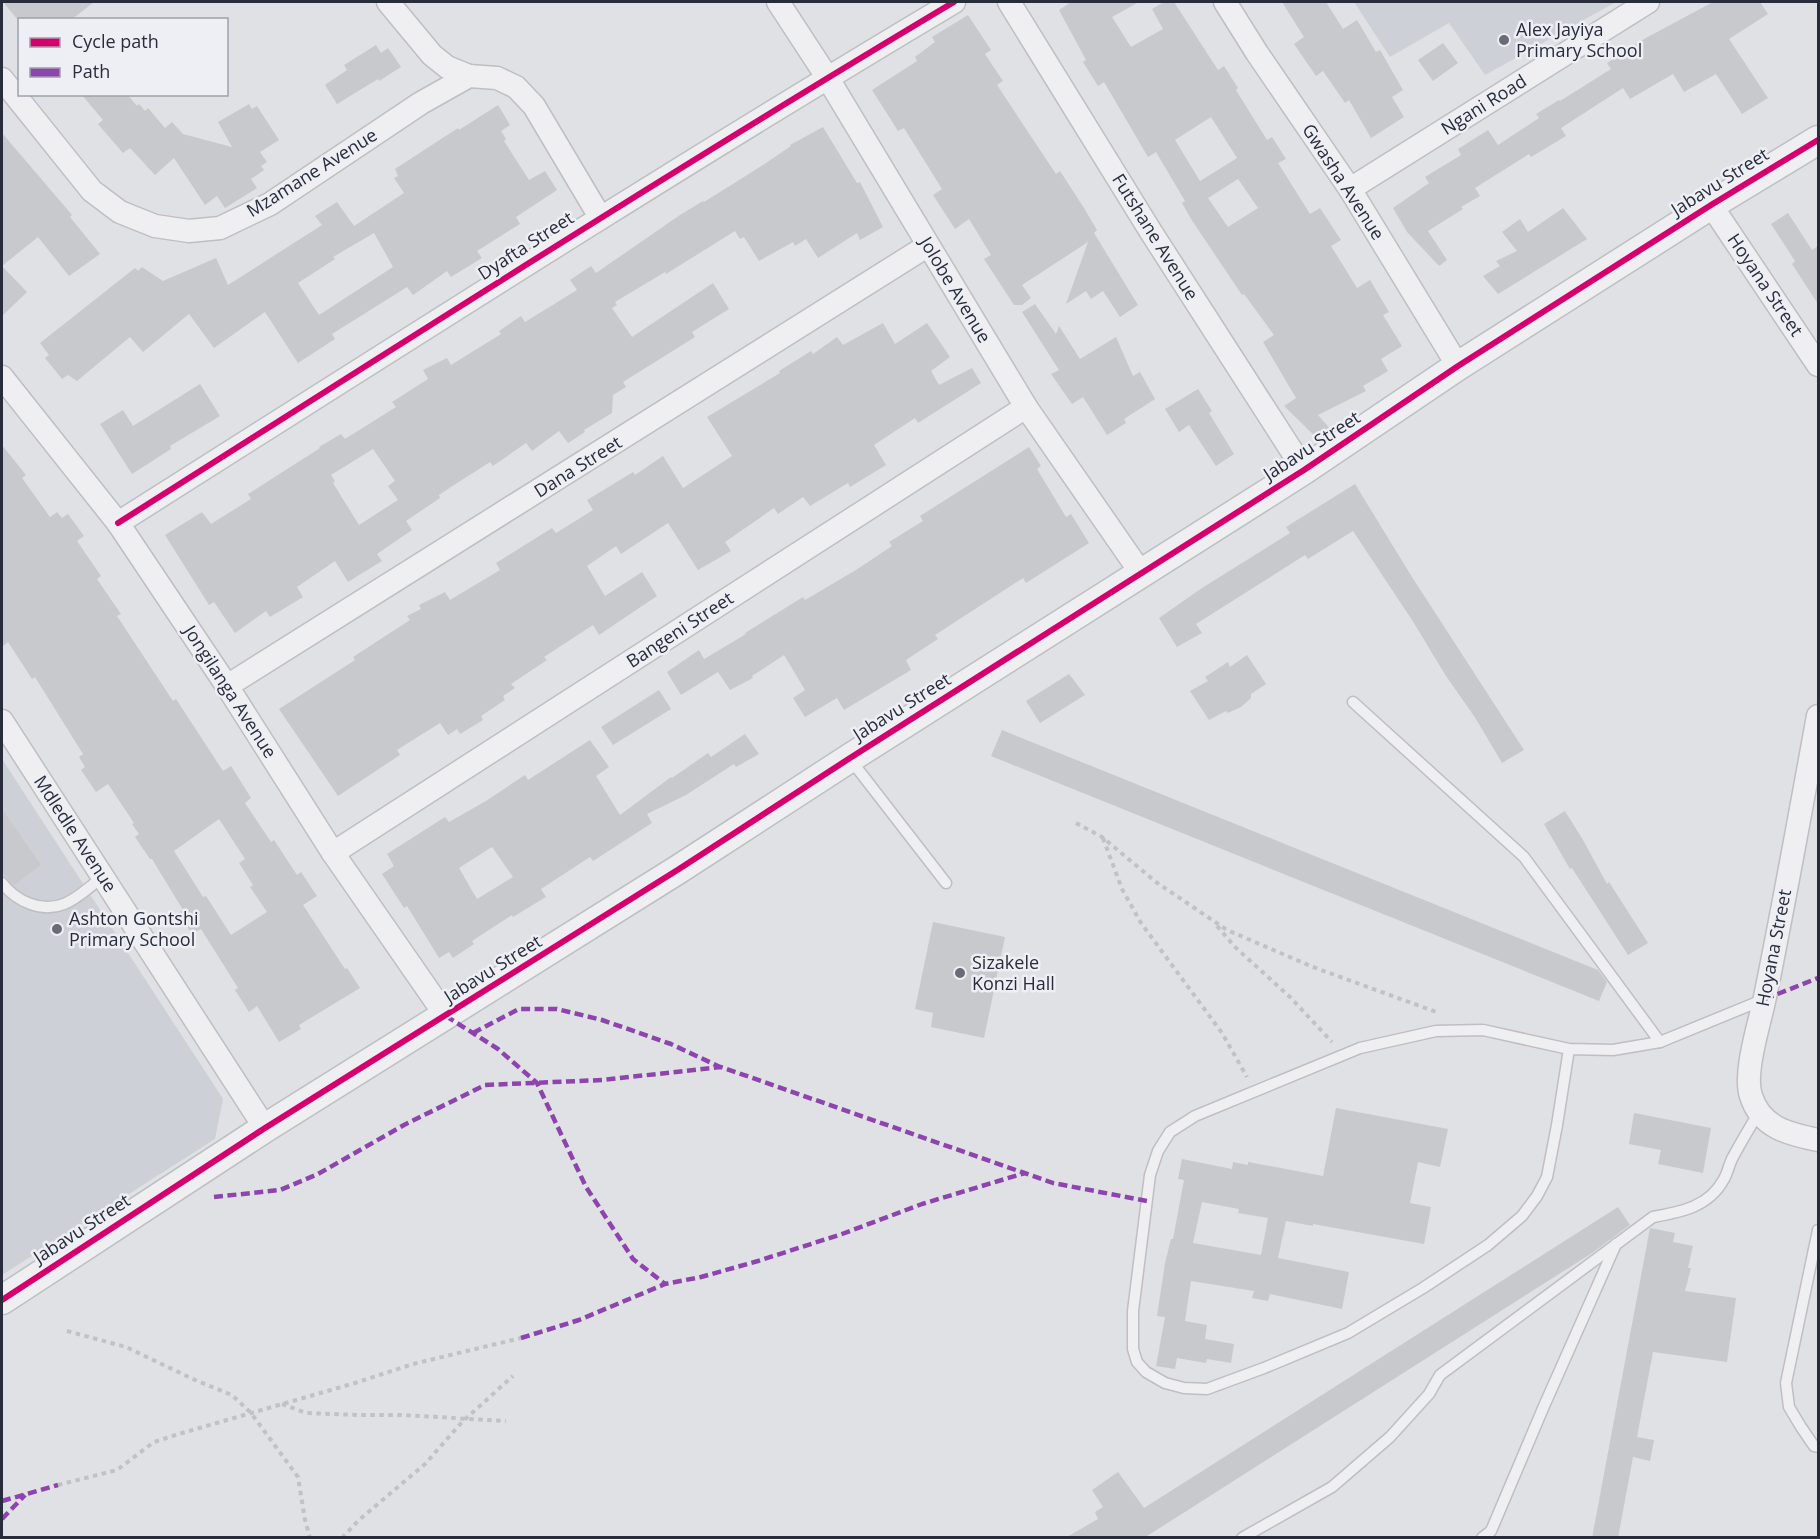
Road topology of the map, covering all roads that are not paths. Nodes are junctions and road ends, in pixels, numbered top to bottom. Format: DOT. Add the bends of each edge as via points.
graph roads {
  1 [pos="388,2"];
  2 [pos="778,2"];
  3 [pos="954,2"];
  4 [pos="1009,2"];
  5 [pos="1225,2"];
  6 [pos="1648,2"];
  7 [pos="469,76"];
  8 [pos="827,77"];
  9 [pos="2,79"];
  10 [pos="1818,140"];
  11 [pos="1350,189"];
  12 [pos="1711,205"];
  13 [pos="600,217"];
  14 [pos="927,246"];
  15 [pos="1818,365"];
  16 [pos="1458,366"];
  17 [pos="2,377"];
  18 [pos="1026,407"];
  19 [pos="1304,470"];
  20 [pos="118,523"];
  21 [pos="1141,573"];
  22 [pos="227,686"];
  23 [pos="1353,702"];
  24 [pos="1818,716"];
  25 [pos="2,721"];
  26 [pos="850,758"];
  27 [pos="333,853"];
  28 [pos="102,877"];
  29 [pos="2,883"];
  30 [pos="946,883"];
  31 [pos="1765,999"];
  32 [pos="446,1016"];
  33 [pos="1660,1042"];
  34 [pos="1569,1049"];
  35 [pos="1759,1112"];
  36 [pos="265,1128"];
  37 [pos="1818,1140"];
  38 [pos="1818,1230"];
  39 [pos="1616,1244"];
  40 [pos="2,1300"];
  41 [pos="1818,1447"];
  42 [pos="1242,1538"];
  43 [pos="1482,1538"];
  1 -- 7 [label="street" via="432,55 447,67"];
  2 -- 8 [label="street, Jolobe Avenue"];
  3 -- 8 [label="street, Dyafta Street"];
  4 -- 19 [label="street, Futshane Avenue"];
  5 -- 11 [label="street, Gwasha Avenue"];
  6 -- 11 [label="street, Ngani Road"];
  7 -- 9 [label="street, Mzamane Avenue" via="421,103 270,204 219,228 189,231 155,226 120,212 92,191"];
  7 -- 13 [label="street" via="497,78 516,87 534,106"];
  8 -- 13 [label="street, Dyafta Street"];
  8 -- 14 [label="street, Jolobe Avenue"];
  10 -- 12 [label="street, Jabavu Street"];
  11 -- 16 [label="street, Gwasha Avenue"];
  12 -- 15 [label="street, Hoyana Street"];
  12 -- 16 [label="street, Jabavu Street"];
  13 -- 20 [label="street, Dyafta Street"];
  14 -- 18 [label="street, Jolobe Avenue"];
  14 -- 22 [label="street, Dana Street"];
  16 -- 19 [label="street, Jabavu Street"];
  17 -- 20 [label="street, Jongilanga Avenue"];
  18 -- 21 [label="street, Jolobe Avenue"];
  18 -- 27 [label="street, Bangeni Street"];
  19 -- 21 [label="street, Jabavu Street"];
  20 -- 22 [label="street, Jongilanga Avenue"];
  21 -- 26 [label="street, Jabavu Street"];
  22 -- 27 [label="street, Jongilanga Avenue"];
  23 -- 33 [label="lane" via="1524,857"];
  24 -- 31 [label="street, Hoyana Street"];
  25 -- 28 [label="street, Mdledle Avenue"];
  26 -- 30 [label="lane"];
  26 -- 32 [label="street, Jabavu Street"];
  27 -- 32 [label="street, Jongilanga Avenue"];
  28 -- 29 [label="lane" via="66,904 52,908 34,906"];
  28 -- 36 [label="street, Mdledle Avenue"];
  31 -- 33 [label="lane"];
  31 -- 35 [label="street, Hoyana Street" via="1749,1067 1750,1095"];
  32 -- 36 [label="street, Jabavu Street"];
  33 -- 34 [label="lane" via="1613,1050"];
  34 -- 34 [label="lane" via="1547,1176 1522,1216 1488,1245 1348,1332 1207,1389 1165,1383 1137,1362 1133,1311 1150,1175 1170,1132 1195,1116 1343,1054 1436,1031 1483,1030"];
  35 -- 37 [label="street" via="1773,1127"];
  35 -- 39 [label="lane" via="1724,1180 1708,1199 1678,1212 1653,1216"];
  36 -- 40 [label="street, Jabavu Street"];
  38 -- 41 [label="lane" via="1786,1383 1789,1407"];
  39 -- 42 [label="lane" via="1440,1375 1430,1394 1390,1437 1332,1487"];
  39 -- 43 [label="lane" via="1491,1531"];
}
